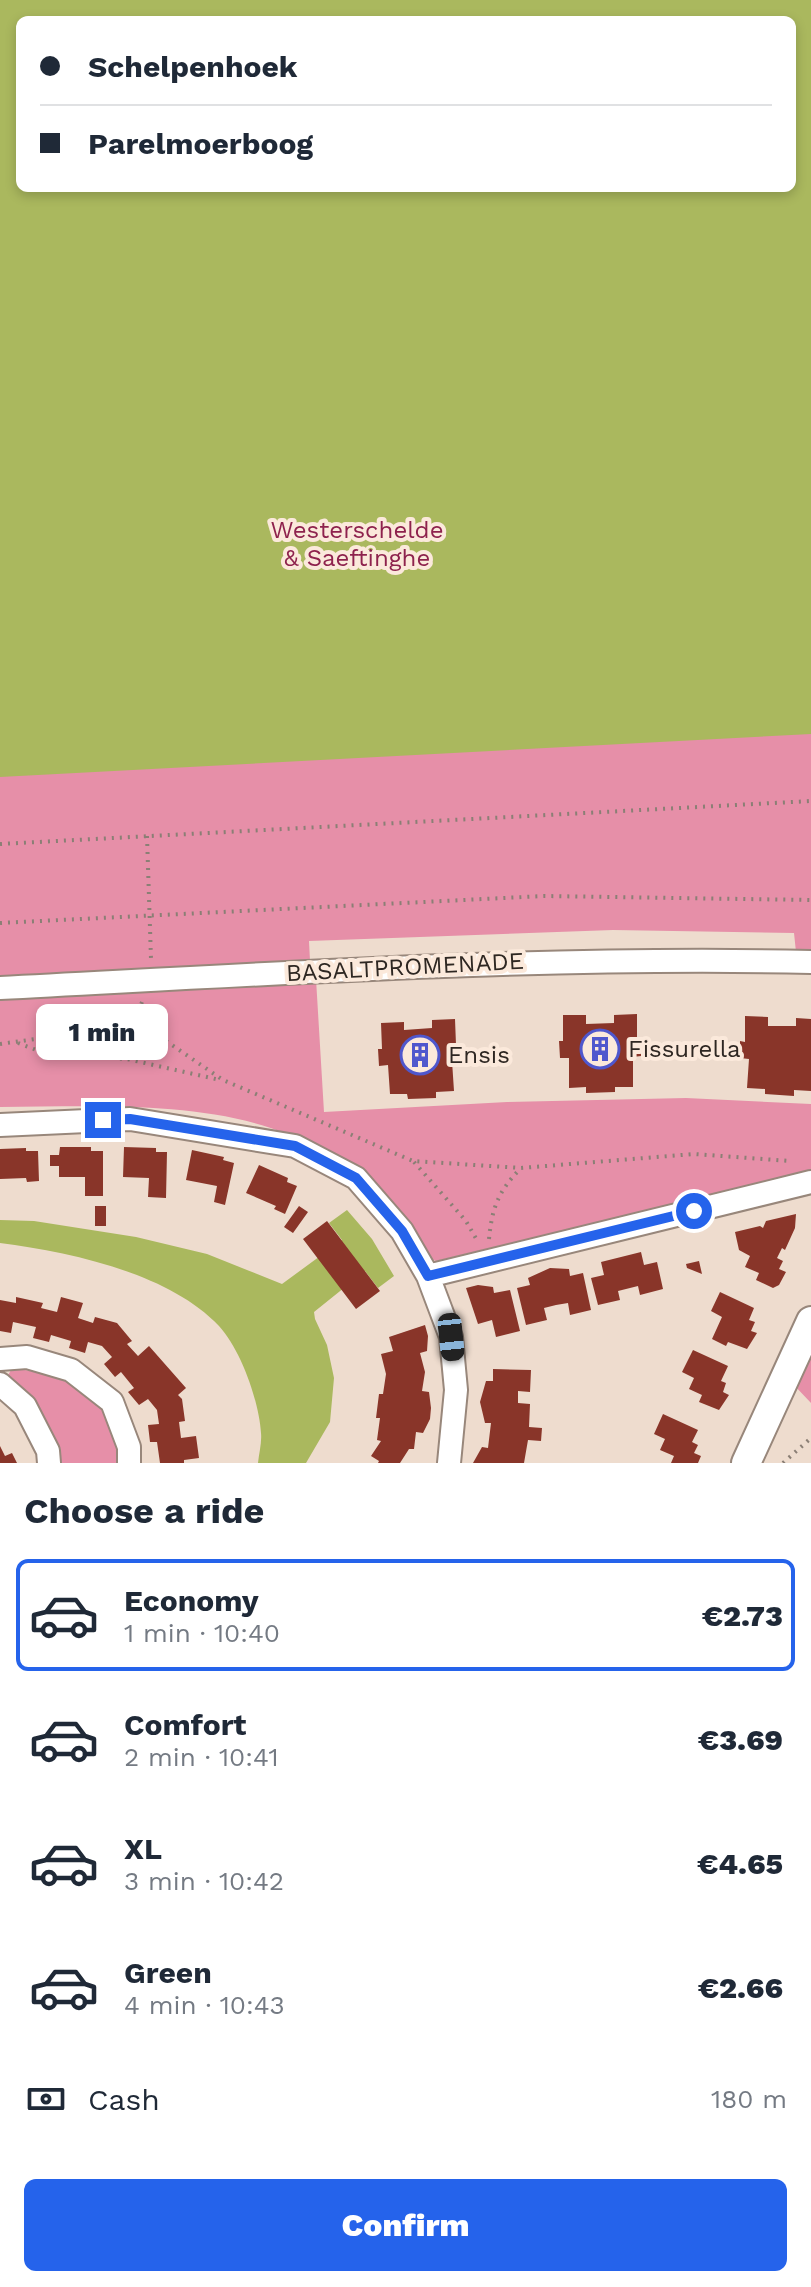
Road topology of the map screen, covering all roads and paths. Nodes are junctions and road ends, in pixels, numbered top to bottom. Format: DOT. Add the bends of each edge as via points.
graph roads {
  1 [pos="811,801"];
  2 [pos="147,836"];
  3 [pos="0,844"];
  4 [pos="811,900"];
  5 [pos="150,914"];
  6 [pos="0,923"];
  7 [pos="811,962"];
  8 [pos="151,980"];
  9 [pos="0,988"];
  10 [pos="137,1014"];
  11 [pos="15,1042"];
  12 [pos="0,1044"];
  13 [pos="223,1080"];
  14 [pos="0,1125"];
  15 [pos="413,1161"];
  16 [pos="521,1168"];
  17 [pos="807,1172"];
  18 [pos="490,1261"];
  19 [pos="428,1276"];
  20 [pos="811,1321"];
  21 [pos="0,1359"];
  22 [pos="0,1384"];
  23 [pos="811,1438"];
  24 [pos="49,1463"];
  25 [pos="129,1463"];
  26 [pos="449,1463"];
  27 [pos="746,1463"];
  28 [pos="783,1463"];
  1 -- 2 [label="path"];
  2 -- 3 [label="path"];
  2 -- 5 [label="path"];
  4 -- 5 [label="path" via="544,896"];
  5 -- 6 [label="path"];
  5 -- 8 [label="path"];
  7 -- 8 [label="street, BASALTPROMENADE" via="506,962"];
  8 -- 9 [label="street, BASALTPROMENADE"];
  8 -- 10 [label="path"];
  10 -- 11 [label="path" via="85,1032"];
  10 -- 13 [label="path" via="150,1030"];
  11 -- 12 [label="path"];
  11 -- 13 [label="path" via="44,1053 127,1059"];
  13 -- 15 [label="path"];
  14 -- 19 [label="street" via="130,1119 295,1146 356,1178 402,1231"];
  15 -- 16 [label="path"];
  15 -- 18 [label="path" via="466,1221"];
  16 -- 17 [label="path" via="694,1154"];
  16 -- 18 [label="path" via="492,1211"];
  17 -- 18 [label="street"];
  18 -- 19 [label="street"];
  19 -- 26 [label="street" via="451,1337 456,1390"];
  20 -- 27 [label="street"];
  21 -- 25 [label="street" via="27,1357 71,1370 112,1402 129,1447"];
  22 -- 24 [label="street" via="25,1406"];
  23 -- 28 [label="path"];
}
